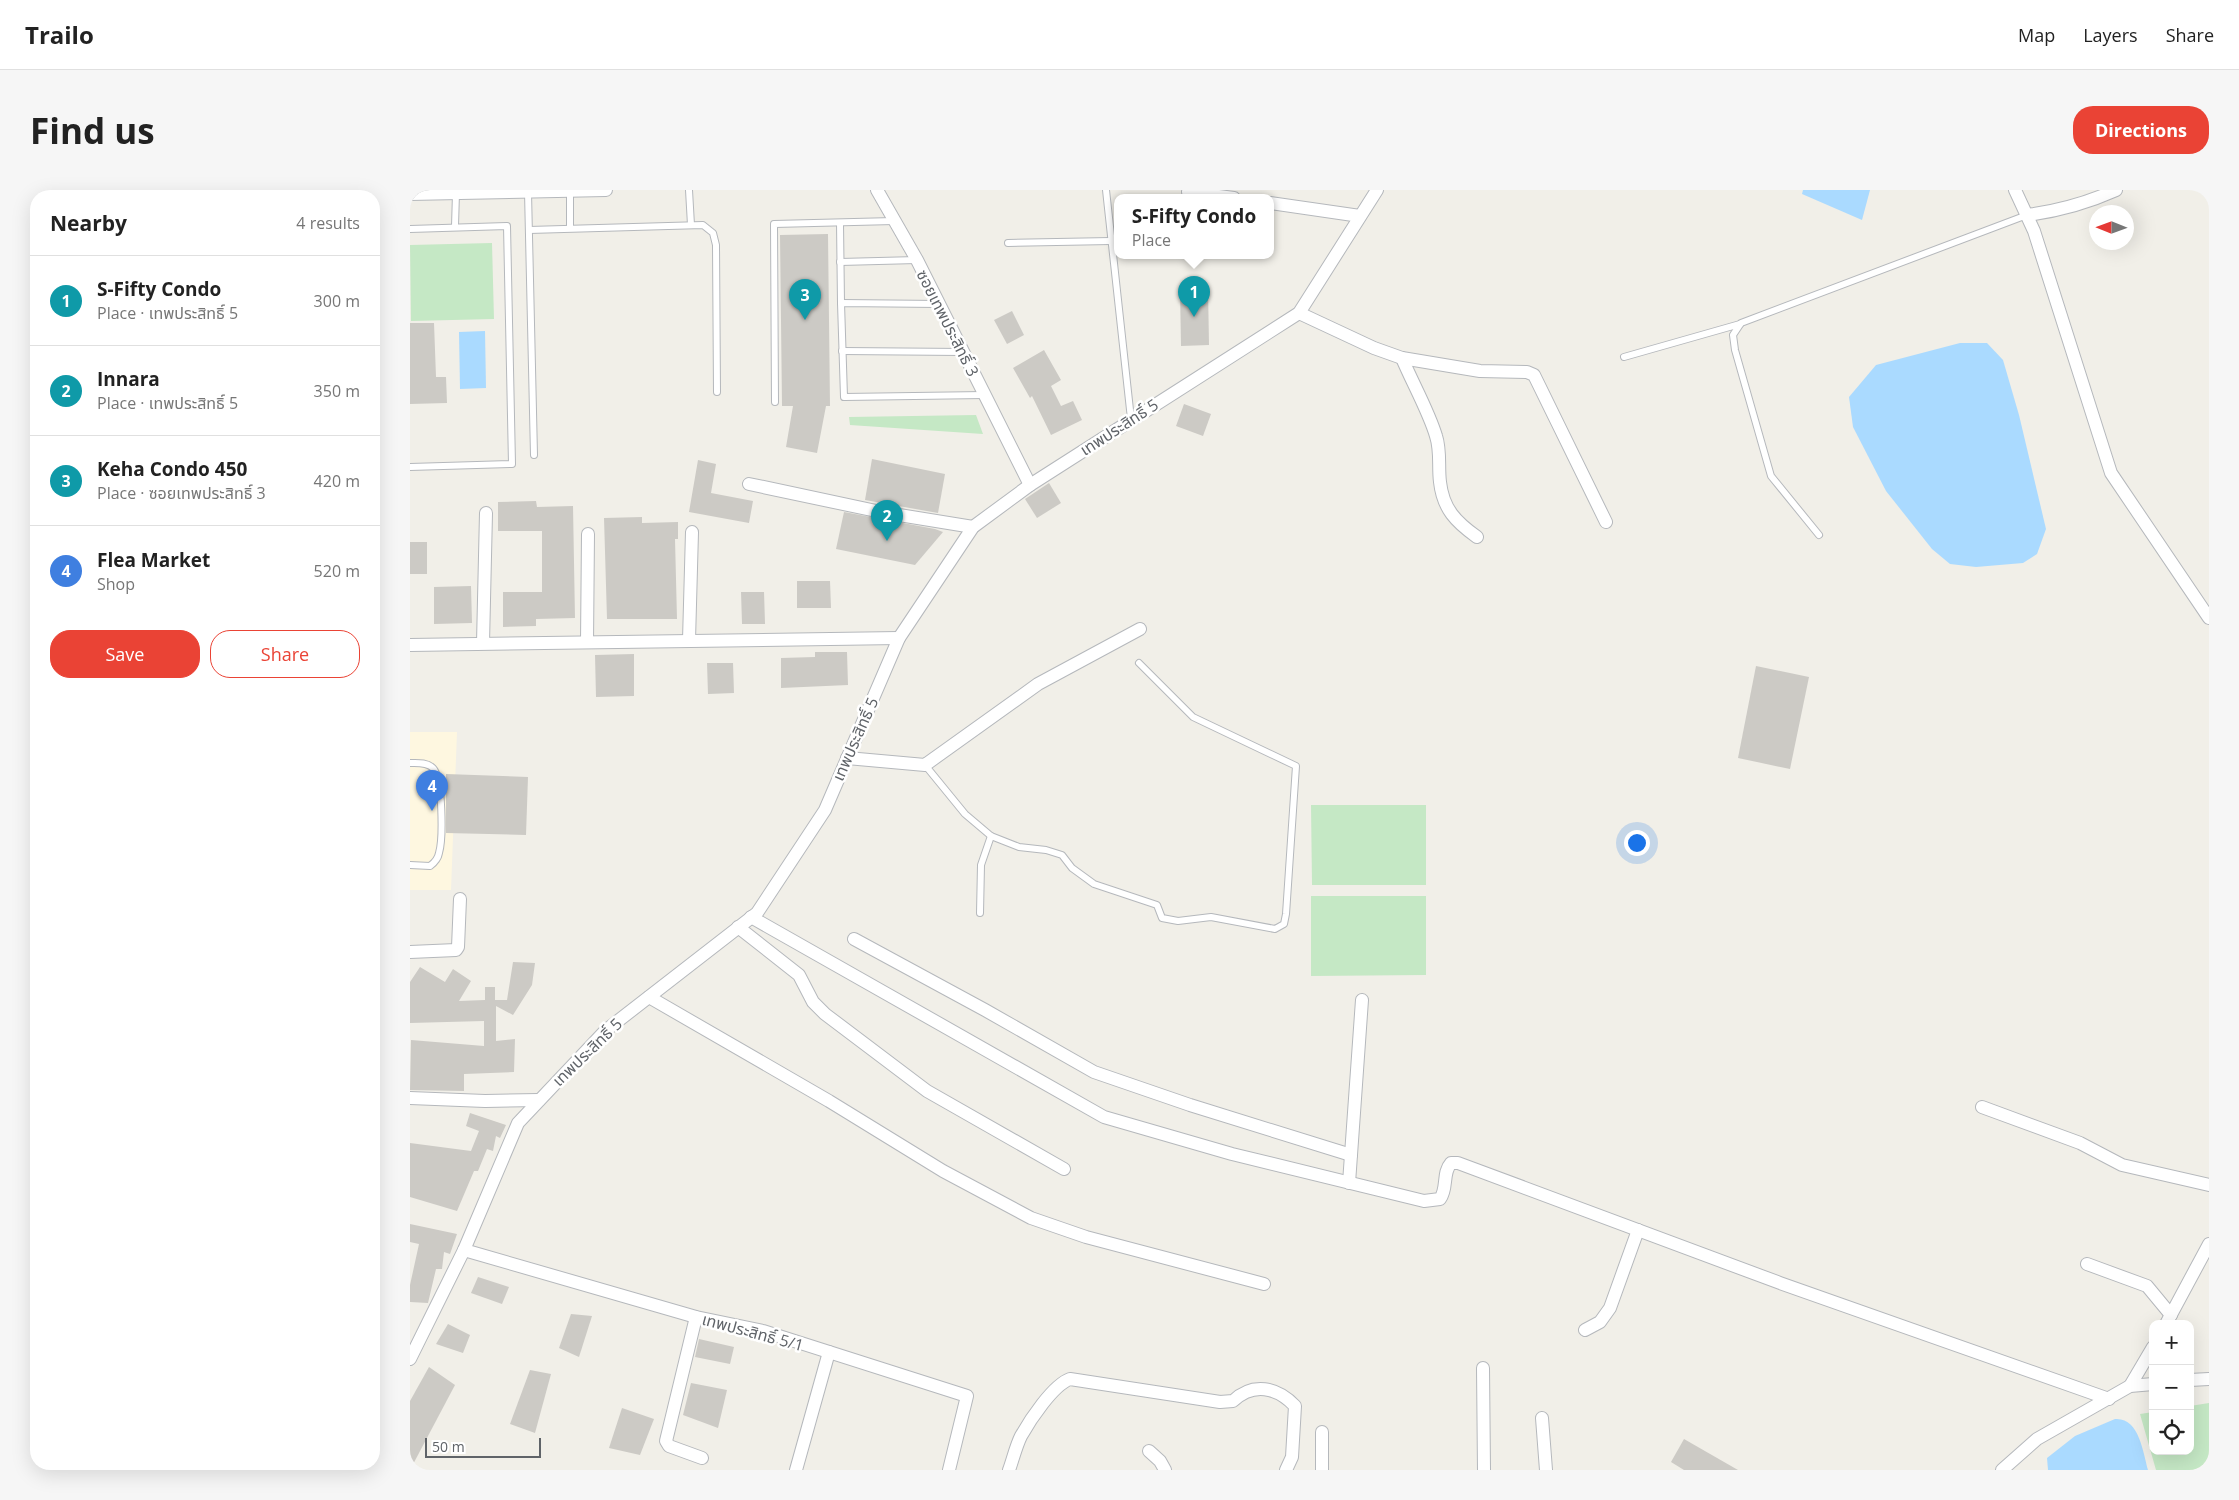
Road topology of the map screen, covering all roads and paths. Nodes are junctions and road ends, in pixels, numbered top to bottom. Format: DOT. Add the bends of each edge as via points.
graph roads {
  1 [pos="606,190"];
  2 [pos="689,190"];
  3 [pos="877,190"];
  4 [pos="1106,190"];
  5 [pos="1377,190"];
  6 [pos="2015,190"];
  7 [pos="2116,190"];
  8 [pos="528,192"];
  9 [pos="570,192"];
  10 [pos="1188,192"];
  11 [pos="456,193"];
  12 [pos="410,194"];
  13 [pos="1203,194"];
  14 [pos="1274,204"];
  15 [pos="2027,215"];
  16 [pos="1360,216"];
  17 [pos="896,220"];
  18 [pos="840,223"];
  19 [pos="691,225"];
  20 [pos="455,226"];
  21 [pos="570,228"];
  22 [pos="410,229"];
  23 [pos="529,230"];
  24 [pos="1111,241"];
  25 [pos="1008,243"];
  26 [pos="917,260"];
  27 [pos="840,262"];
  28 [pos="841,303"];
  29 [pos="939,304"];
  30 [pos="1299,313"];
  31 [pos="1741,323"];
  32 [pos="842,351"];
  33 [pos="963,352"];
  34 [pos="1624,357"];
  35 [pos="1402,358"];
  36 [pos="717,392"];
  37 [pos="984,395"];
  38 [pos="775,402"];
  39 [pos="1131,419"];
  40 [pos="534,455"];
  41 [pos="410,467"];
  42 [pos="749,484"];
  43 [pos="1030,485"];
  44 [pos="486,513"];
  45 [pos="1606,522"];
  46 [pos="973,527"];
  47 [pos="692,532"];
  48 [pos="588,534"];
  49 [pos="1819,535"];
  50 [pos="1477,538"];
  51 [pos="2209,618"];
  52 [pos="1140,629"];
  53 [pos="899,638"];
  54 [pos="689,640"];
  55 [pos="587,642"];
  56 [pos="483,644"];
  57 [pos="410,645"];
  58 [pos="1139,664"];
  59 [pos="847,758"];
  60 [pos="410,763"];
  61 [pos="925,765"];
  62 [pos="991,836"];
  63 [pos="410,865"];
  64 [pos="460,898"];
  65 [pos="980,913"];
  66 [pos="751,917"];
  67 [pos="738,927"];
  68 [pos="854,939"];
  69 [pos="410,952"];
  70 [pos="649,997"];
  71 [pos="1362,1000"];
  72 [pos="410,1098"];
  73 [pos="539,1100"];
  74 [pos="1982,1107"];
  75 [pos="1352,1155"];
  76 [pos="1064,1169"];
  77 [pos="1349,1183"];
  78 [pos="2209,1186"];
  79 [pos="1638,1230"];
  80 [pos="2209,1244"];
  81 [pos="464,1250"];
  82 [pos="2087,1264"];
  83 [pos="1264,1284"];
  84 [pos="696,1317"];
  85 [pos="2169,1319"];
  86 [pos="1585,1330"];
  87 [pos="830,1352"];
  88 [pos="2149,1354"];
  89 [pos="410,1359"];
  90 [pos="1483,1368"];
  91 [pos="2209,1379"];
  92 [pos="2194,1380"];
  93 [pos="2149,1384"];
  94 [pos="2130,1386"];
  95 [pos="2109,1399"];
  96 [pos="1542,1418"];
  97 [pos="1322,1432"];
  98 [pos="1149,1451"];
  99 [pos="702,1458"];
  100 [pos="796,1470"];
  101 [pos="949,1470"];
  102 [pos="1009,1470"];
  103 [pos="1165,1470"];
  104 [pos="1286,1470"];
  105 [pos="1322,1470"];
  106 [pos="1484,1470"];
  107 [pos="1546,1470"];
  108 [pos="2002,1470"];
  1 -- 9 [label="street"];
  2 -- 19 [label="lane"];
  3 -- 17 [label="street, ซอยเทพประสิทธิ์ 3"];
  4 -- 24 [label="lane"];
  5 -- 16 [label="street, เทพประสิทธิ์ 5"];
  6 -- 15 [label="street"];
  7 -- 15 [label="street" via="2050,212"];
  8 -- 9 [label="street"];
  8 -- 11 [label="street"];
  8 -- 23 [label="lane"];
  9 -- 21 [label="lane"];
  10 -- 13 [label="street"];
  11 -- 12 [label="street"];
  11 -- 20 [label="lane"];
  14 -- 16 [label="street"];
  15 -- 31 [label="lane"];
  15 -- 51 [label="street" via="2112,473"];
  16 -- 30 [label="street, เทพประสิทธิ์ 5"];
  17 -- 18 [label="lane"];
  17 -- 26 [label="street, ซอยเทพประสิทธิ์ 3"];
  18 -- 27 [label="lane"];
  18 -- 38 [label="lane" via="774,224"];
  19 -- 21 [label="lane"];
  19 -- 36 [label="lane" via="703,225 712,233 716,245"];
  20 -- 22 [label="lane"];
  20 -- 41 [label="lane" via="507,226 512,464"];
  21 -- 23 [label="lane"];
  23 -- 40 [label="lane"];
  24 -- 25 [label="lane"];
  24 -- 39 [label="lane"];
  26 -- 27 [label="lane"];
  26 -- 29 [label="street, ซอยเทพประสิทธิ์ 3"];
  27 -- 28 [label="lane"];
  28 -- 29 [label="lane"];
  28 -- 32 [label="lane"];
  29 -- 33 [label="street, ซอยเทพประสิทธิ์ 3"];
  30 -- 35 [label="street"];
  30 -- 39 [label="street, เทพประสิทธิ์ 5"];
  31 -- 34 [label="lane"];
  31 -- 49 [label="lane" via="1733,335 1735,350 1771,476"];
  32 -- 33 [label="lane"];
  32 -- 37 [label="lane" via="844,396"];
  33 -- 37 [label="street, ซอยเทพประสิทธิ์ 3"];
  35 -- 45 [label="street" via="1480,371 1534,375"];
  35 -- 50 [label="street" via="1436,434 1445,502 1456,522"];
  37 -- 43 [label="street, ซอยเทพประสิทธิ์ 3"];
  39 -- 43 [label="street, เทพประสิทธิ์ 5"];
  42 -- 46 [label="street" via="881,512"];
  43 -- 46 [label="street, เทพประสิทธิ์ 5"];
  44 -- 56 [label="street"];
  46 -- 53 [label="street, เทพประสิทธิ์ 5"];
  47 -- 54 [label="street"];
  48 -- 55 [label="street"];
  52 -- 61 [label="street" via="1038,684"];
  53 -- 54 [label="street"];
  53 -- 59 [label="street, เทพประสิทธิ์ 5"];
  54 -- 55 [label="street"];
  55 -- 56 [label="street"];
  56 -- 57 [label="street"];
  58 -- 62 [label="lane" via="1193,717 1296,766 1284,924 1275,929 1211,917 1178,921 1162,918 1157,905 1094,884 1072,868 1062,855 1019,847"];
  59 -- 61 [label="street"];
  59 -- 66 [label="street, เทพประสิทธิ์ 5" via="825,810"];
  60 -- 63 [label="lane" via="422,763 434,769 442,800 440,854 430,866"];
  61 -- 62 [label="lane" via="965,814"];
  62 -- 65 [label="lane" via="981,865"];
  64 -- 69 [label="street" via="456,950"];
  66 -- 67 [label="street, เทพประสิทธิ์ 5"];
  66 -- 77 [label="street" via="1104,1117"];
  67 -- 70 [label="street, เทพประสิทธิ์ 5"];
  67 -- 76 [label="street" via="799,975 812,1002 825,1014 927,1091"];
  68 -- 75 [label="street" via="1094,1072"];
  70 -- 73 [label="street, เทพประสิทธิ์ 5" via="605,1031"];
  70 -- 83 [label="street" via="944,1171 1031,1218 1086,1237"];
  71 -- 75 [label="street"];
  72 -- 73 [label="street"];
  73 -- 81 [label="street, เทพประสิทธิ์ 5" via="518,1122"];
  74 -- 78 [label="street" via="2080,1144 2122,1165"];
  75 -- 77 [label="street"];
  77 -- 79 [label="street" via="1434,1201 1443,1194 1447,1168 1451,1163 1458,1163"];
  79 -- 86 [label="street" via="1610,1308 1600,1322"];
  79 -- 95 [label="street"];
  80 -- 85 [label="street"];
  81 -- 84 [label="street, เทพประสิทธิ์ 5/1"];
  81 -- 89 [label="street, เทพประสิทธิ์ 5"];
  82 -- 85 [label="street" via="2147,1286"];
  84 -- 87 [label="street, เทพประสิทธิ์ 5/1" via="763,1331"];
  84 -- 99 [label="street" via="666,1441 669,1446"];
  87 -- 100 [label="street"];
  87 -- 101 [label="street, เทพประสิทธิ์ 5/1" via="967,1396"];
  88 -- 94 [label="street"];
  90 -- 106 [label="street"];
  91 -- 92 [label="street"];
  93 -- 94 [label="street"];
  94 -- 95 [label="street"];
  95 -- 108 [label="street" via="2037,1439"];
  96 -- 107 [label="street"];
  97 -- 105 [label="street"];
  98 -- 103 [label="street"];
  102 -- 104 [label="street" via="1021,1436 1050,1395 1062,1382 1070,1379 1220,1402 1233,1401 1243,1391 1264,1388 1285,1396 1296,1406 1292,1457"];
}
